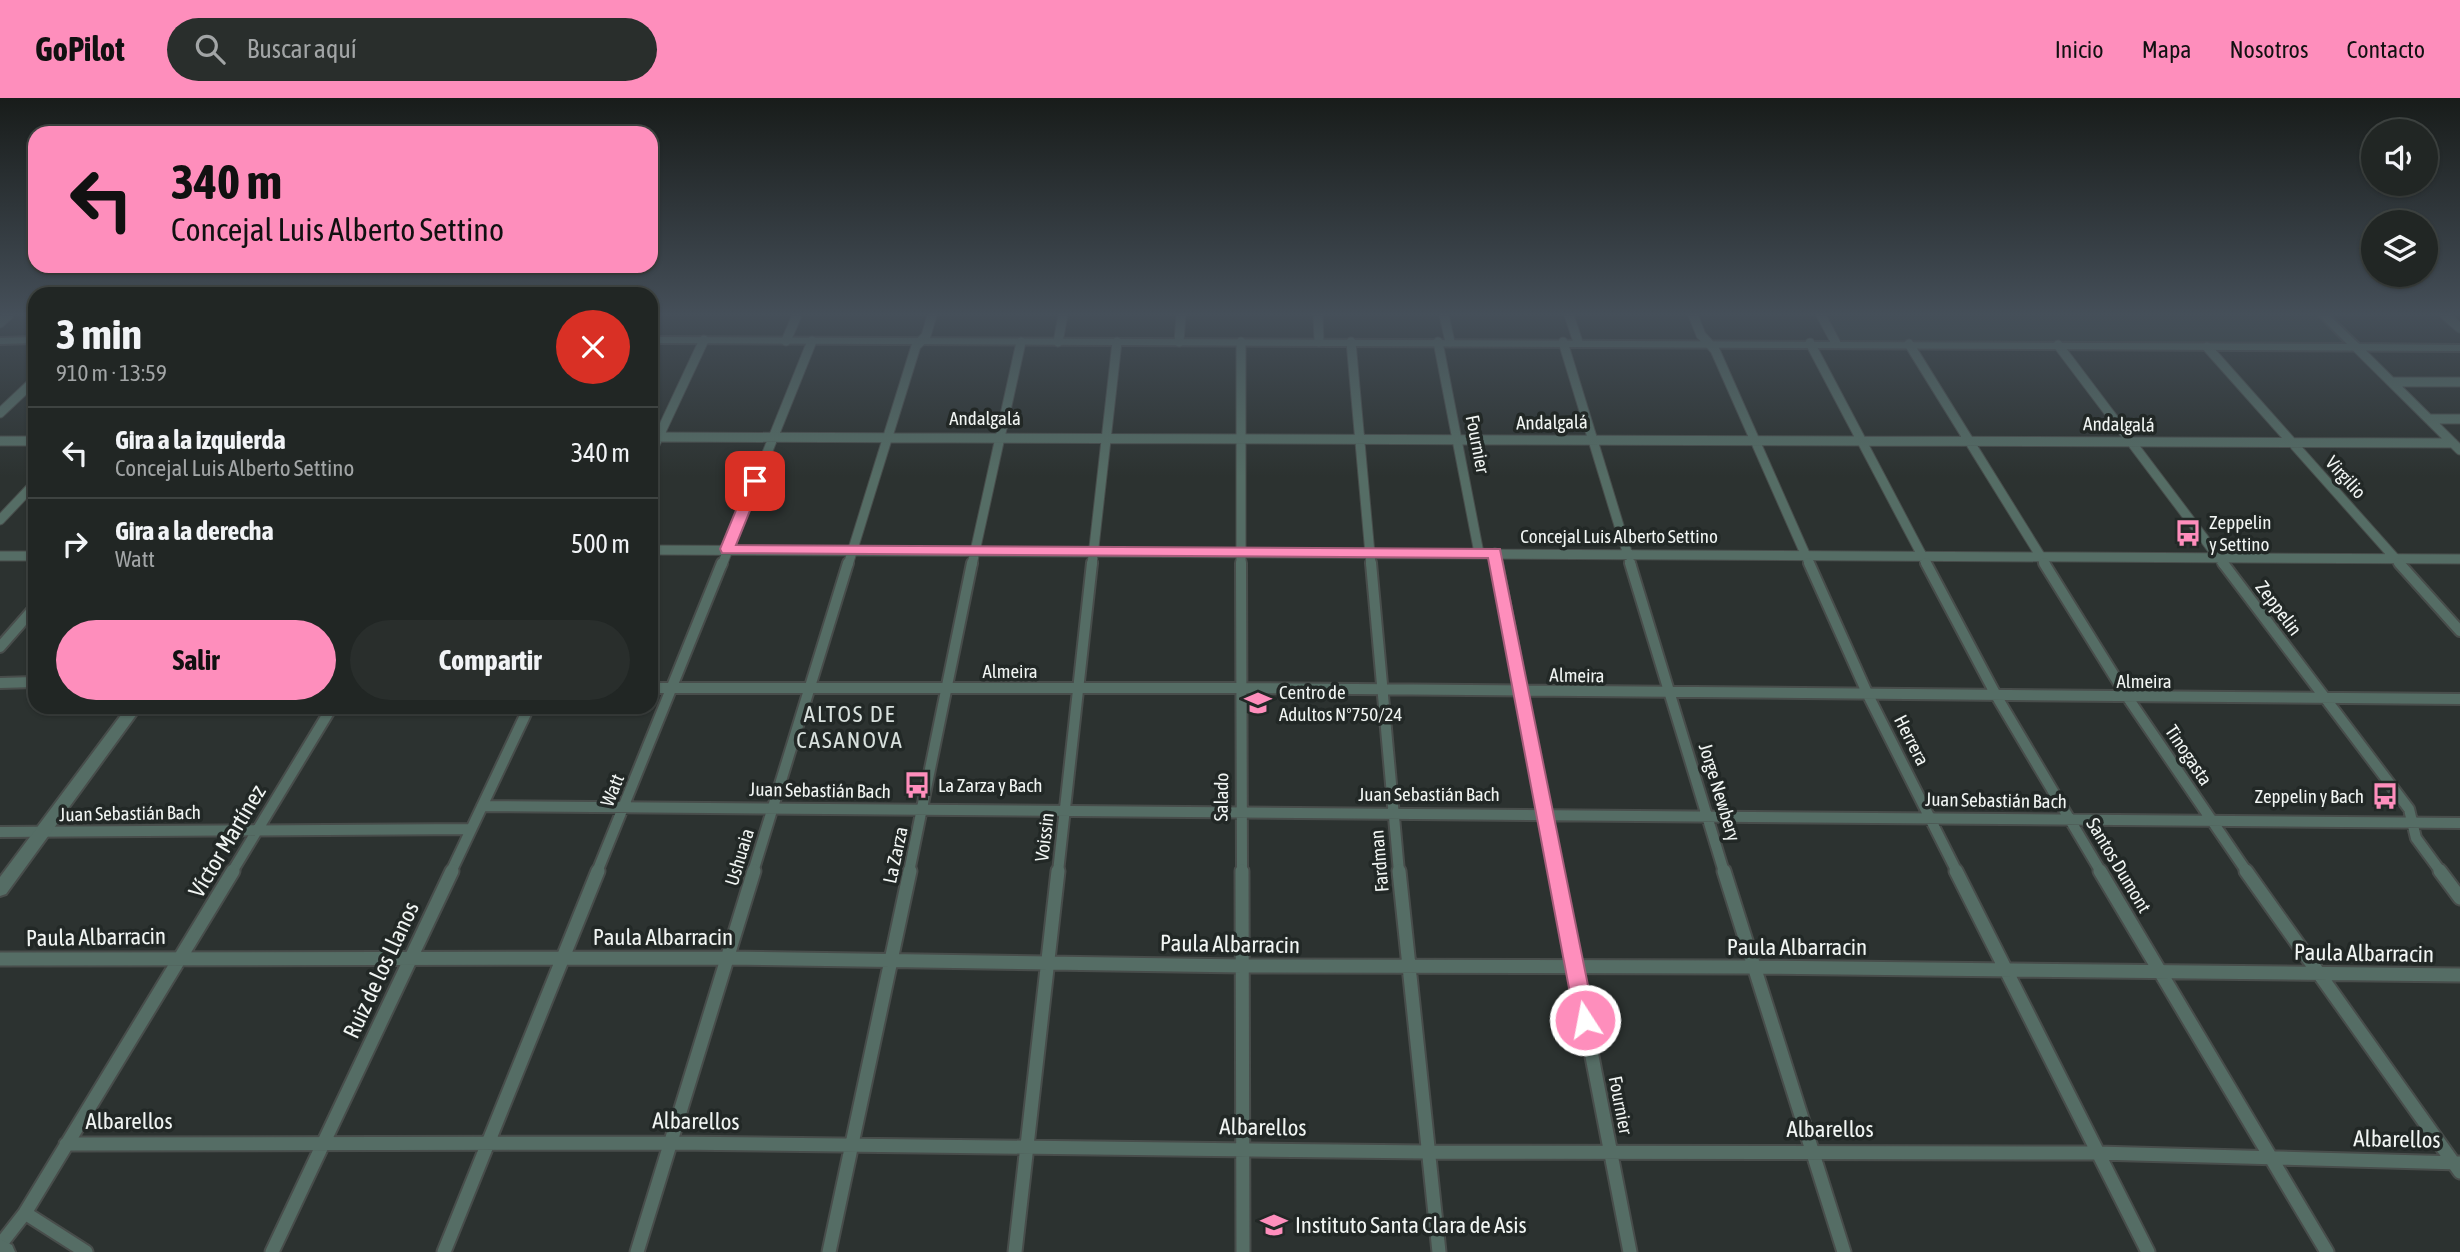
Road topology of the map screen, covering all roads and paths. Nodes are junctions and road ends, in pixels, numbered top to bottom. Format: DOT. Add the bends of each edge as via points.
graph roads {
  1 [pos="689,369"];
  2 [pos="801,369"];
  3 [pos="909,369"];
  4 [pos="1015,369"];
  5 [pos="1114,369"];
  6 [pos="1241,369"];
  7 [pos="1353,369"];
  8 [pos="1448,369"];
  9 [pos="1572,369"];
  10 [pos="1724,369"];
  11 [pos="1824,369"];
  12 [pos="1924,369"];
  13 [pos="2076,369"];
  14 [pos="2226,369"];
  15 [pos="2378,369"];
  16 [pos="2392,382"];
  17 [pos="2460,382"];
  18 [pos="28,387"];
  19 [pos="0,413"];
  20 [pos="2429,419"];
  21 [pos="2460,419"];
  22 [pos="658,431"];
  23 [pos="774,435"];
  24 [pos="887,436"];
  25 [pos="1000,436"];
  26 [pos="1106,436"];
  27 [pos="658,437"];
  28 [pos="1241,438"];
  29 [pos="1595,439"];
  30 [pos="1360,440"];
  31 [pos="1754,440"];
  32 [pos="1861,440"];
  33 [pos="0,441"];
  34 [pos="28,441"];
  35 [pos="1458,441"];
  36 [pos="1967,441"];
  37 [pos="2131,442"];
  38 [pos="2293,444"];
  39 [pos="2457,447"];
  40 [pos="28,490"];
  41 [pos="0,520"];
  42 [pos="727,549"];
  43 [pos="658,550"];
  44 [pos="852,550"];
  45 [pos="976,550"];
  46 [pos="1093,551"];
  47 [pos="1242,552"];
  48 [pos="1479,553"];
  49 [pos="1495,553"];
  50 [pos="1371,554"];
  51 [pos="1806,554"];
  52 [pos="1629,555"];
  53 [pos="0,556"];
  54 [pos="28,556"];
  55 [pos="1923,556"];
  56 [pos="2042,558"];
  57 [pos="2395,558"];
  58 [pos="2219,559"];
  59 [pos="2460,559"];
  60 [pos="28,615"];
  61 [pos="2460,631"];
  62 [pos="0,647"];
  63 [pos="28,682"];
  64 [pos="0,683"];
  65 [pos="658,688"];
  66 [pos="673,688"];
  67 [pos="809,688"];
  68 [pos="945,688"];
  69 [pos="1079,688"];
  70 [pos="1243,688"];
  71 [pos="1383,690"];
  72 [pos="1522,692"];
  73 [pos="1670,694"];
  74 [pos="1868,695"];
  75 [pos="1997,697"];
  76 [pos="2128,698"];
  77 [pos="2326,699"];
  78 [pos="2460,699"];
  79 [pos="130,714"];
  80 [pos="328,714"];
  81 [pos="526,714"];
  82 [pos="482,806"];
  83 [pos="625,806"];
  84 [pos="773,807"];
  85 [pos="1066,808"];
  86 [pos="923,809"];
  87 [pos="1240,810"];
  88 [pos="1394,812"];
  89 [pos="1543,813"];
  90 [pos="1707,814"];
  91 [pos="1928,816"];
  92 [pos="2069,818"];
  93 [pos="2210,820"];
  94 [pos="2411,822"];
  95 [pos="2460,823"];
  96 [pos="258,829"];
  97 [pos="471,829"];
  98 [pos="0,832"];
  99 [pos="43,832"];
  100 [pos="0,889"];
  101 [pos="2460,898"];
  102 [pos="180,957"];
  103 [pos="411,957"];
  104 [pos="563,958"];
  105 [pos="726,958"];
  106 [pos="0,959"];
  107 [pos="891,960"];
  108 [pos="1047,961"];
  109 [pos="1242,966"];
  110 [pos="1408,966"];
  111 [pos="1753,967"];
  112 [pos="1575,968"];
  113 [pos="2005,970"];
  114 [pos="2159,971"];
  115 [pos="2318,974"];
  116 [pos="2460,975"];
  117 [pos="323,1142"];
  118 [pos="489,1142"];
  119 [pos="671,1143"];
  120 [pos="66,1144"];
  121 [pos="849,1146"];
  122 [pos="1026,1147"];
  123 [pos="1242,1149"];
  124 [pos="1610,1150"];
  125 [pos="1426,1152"];
  126 [pos="1814,1152"];
  127 [pos="2098,1153"];
  128 [pos="2273,1159"];
  129 [pos="2458,1166"];
  130 [pos="25,1213"];
  131 [pos="0,1247"];
  132 [pos="5,1252"];
  133 [pos="86,1252"];
  134 [pos="272,1252"];
  135 [pos="444,1252"];
  136 [pos="637,1252"];
  137 [pos="829,1252"];
  138 [pos="1015,1252"];
  139 [pos="1243,1252"];
  140 [pos="1438,1252"];
  141 [pos="1630,1252"];
  142 [pos="1844,1252"];
  143 [pos="2148,1252"];
  144 [pos="2327,1252"];
  1 -- 22 [label="street"];
  2 -- 23 [label="street, Watt"];
  3 -- 24 [label="street, Ushuaia"];
  4 -- 25 [label="street, La Zarza"];
  5 -- 26 [label="street, Voissin"];
  6 -- 28 [label="street, Salado"];
  7 -- 30 [label="street, Fardman"];
  8 -- 35 [label="street, Fournier"];
  9 -- 29 [label="street, Jorge Newbery"];
  10 -- 31 [label="street, Herrera"];
  11 -- 32 [label="street, Santos Dumont"];
  12 -- 36 [label="street, Tinogasta"];
  13 -- 37 [label="street, Zeppelin"];
  14 -- 38 [label="street, Virgilio"];
  15 -- 16 [label="street"];
  16 -- 17 [label="street"];
  16 -- 20 [label="street"];
  18 -- 19 [label="street"];
  20 -- 21 [label="street"];
  20 -- 39 [label="street"];
  23 -- 24 [label="street, Andalgalá"];
  23 -- 27 [label="street, Andalgalá"];
  23 -- 42 [label="street, Watt"];
  24 -- 25 [label="street, Andalgalá"];
  24 -- 44 [label="street, Ushuaia"];
  25 -- 26 [label="street, Andalgalá"];
  25 -- 45 [label="street, La Zarza"];
  26 -- 28 [label="street, Andalgalá"];
  26 -- 46 [label="street, Voissin"];
  28 -- 30 [label="street, Andalgalá"];
  28 -- 47 [label="street, Salado"];
  29 -- 31 [label="street, Andalgalá"];
  29 -- 35 [label="street, Andalgalá"];
  29 -- 52 [label="street, Jorge Newbery"];
  30 -- 35 [label="street, Andalgalá"];
  30 -- 50 [label="street, Fardman"];
  31 -- 32 [label="street, Andalgalá"];
  31 -- 51 [label="street, Herrera"];
  32 -- 36 [label="street, Andalgalá"];
  32 -- 55 [label="street, Santos Dumont"];
  33 -- 34 [label="street"];
  35 -- 48 [label="street, Fournier"];
  36 -- 37 [label="street, Andalgalá"];
  36 -- 56 [label="street, Tinogasta"];
  37 -- 38 [label="street, Andalgalá"];
  37 -- 58 [label="street, Zeppelin"];
  38 -- 39 [label="street, Andalgalá"];
  38 -- 57 [label="street, Virgilio"];
  40 -- 41 [label="street"];
  42 -- 43 [label="street, Concejal Luis Alberto Settino"];
  42 -- 44 [label="street, Concejal Luis Alberto Settino"];
  42 -- 66 [label="street, Watt"];
  44 -- 45 [label="street, Concejal Luis Alberto Settino"];
  44 -- 67 [label="street, Ushuaia"];
  45 -- 46 [label="street, Concejal Luis Alberto Settino"];
  45 -- 68 [label="street, La Zarza"];
  46 -- 47 [label="street, Concejal Luis Alberto Settino"];
  46 -- 69 [label="street, Voissin"];
  47 -- 50 [label="street, Concejal Luis Alberto Settino"];
  47 -- 70 [label="street, Salado"];
  48 -- 49 [label="street, Concejal Luis Alberto Settino"];
  48 -- 50 [label="street, Concejal Luis Alberto Settino"];
  49 -- 52 [label="street, Concejal Luis Alberto Settino"];
  49 -- 72 [label="street, Fournier"];
  50 -- 71 [label="street, Fardman"];
  51 -- 52 [label="street, Concejal Luis Alberto Settino"];
  51 -- 55 [label="street, Concejal Luis Alberto Settino"];
  51 -- 74 [label="street, Herrera"];
  52 -- 73 [label="street, Jorge Newbery"];
  53 -- 54 [label="street"];
  55 -- 56 [label="street, Concejal Luis Alberto Settino"];
  55 -- 75 [label="street, Santos Dumont"];
  56 -- 58 [label="street, Concejal Luis Alberto Settino"];
  56 -- 76 [label="street, Tinogasta"];
  57 -- 58 [label="street, Concejal Luis Alberto Settino"];
  57 -- 59 [label="street, Concejal Luis Alberto Settino"];
  57 -- 61 [label="street, Virgilio"];
  58 -- 77 [label="street, Zeppelin"];
  60 -- 62 [label="street"];
  63 -- 64 [label="street"];
  65 -- 66 [label="street, Almeira"];
  66 -- 67 [label="street, Almeira"];
  66 -- 83 [label="street, Watt"];
  67 -- 68 [label="street, Almeira"];
  67 -- 84 [label="street, Ushuaia"];
  68 -- 69 [label="street, Almeira"];
  68 -- 86 [label="street, La Zarza"];
  69 -- 70 [label="street, Almeira"];
  69 -- 85 [label="street, Voissin"];
  70 -- 71 [label="street, Almeira"];
  70 -- 87 [label="street, Salado"];
  71 -- 72 [label="street, Almeira"];
  71 -- 88 [label="street, Fardman"];
  72 -- 73 [label="street, Almeira"];
  72 -- 89 [label="street, Fournier"];
  73 -- 74 [label="street, Almeira"];
  73 -- 90 [label="street, Jorge Newbery"];
  74 -- 75 [label="street, Almeira"];
  74 -- 91 [label="street, Herrera"];
  75 -- 76 [label="street, Almeira"];
  75 -- 92 [label="street, Santos Dumont"];
  76 -- 77 [label="street, Almeira"];
  76 -- 93 [label="street, Tinogasta"];
  77 -- 78 [label="street, Almeira"];
  77 -- 94 [label="street, Zeppelin" via="2409,809"];
  79 -- 99 [label="street"];
  80 -- 96 [label="street, Víctor Martínez"];
  81 -- 82 [label="street, Ruiz de los Llanos"];
  82 -- 83 [label="street, Juan Sebastián Bach"];
  82 -- 97 [label="street, Ruiz de los Llanos"];
  83 -- 84 [label="street, Juan Sebastián Bach"];
  83 -- 104 [label="street, Watt"];
  84 -- 86 [label="street, Juan Sebastián Bach"];
  84 -- 105 [label="street, Ushuaia"];
  85 -- 86 [label="street, Juan Sebastián Bach"];
  85 -- 87 [label="street, Juan Sebastián Bach"];
  85 -- 108 [label="street, Voissin"];
  86 -- 107 [label="street, La Zarza"];
  87 -- 88 [label="street, Juan Sebastián Bach"];
  87 -- 109 [label="street, Salado"];
  88 -- 89 [label="street, Juan Sebastián Bach"];
  88 -- 110 [label="street, Fardman"];
  89 -- 90 [label="street, Juan Sebastián Bach"];
  89 -- 112 [label="street, Fournier"];
  90 -- 91 [label="street, Juan Sebastián Bach"];
  90 -- 111 [label="street, Jorge Newbery"];
  91 -- 92 [label="street, Juan Sebastián Bach"];
  91 -- 113 [label="street, Herrera"];
  92 -- 93 [label="street, Juan Sebastián Bach"];
  92 -- 114 [label="street, Santos Dumont"];
  93 -- 94 [label="street, Juan Sebastián Bach"];
  93 -- 115 [label="street, Tinogasta"];
  94 -- 95 [label="street, Juan Sebastián Bach"];
  94 -- 101 [label="street, Zeppelin" via="2416,838"];
  96 -- 97 [label="street, Juan Sebastián Bach"];
  96 -- 99 [label="street, Juan Sebastián Bach"];
  96 -- 102 [label="street, Víctor Martínez"];
  97 -- 103 [label="street, Ruiz de los Llanos"];
  98 -- 99 [label="street, Juan Sebastián Bach"];
  99 -- 100 [label="street"];
  102 -- 103 [label="street, Paula Albarracin"];
  102 -- 106 [label="street, Paula Albarracin"];
  102 -- 120 [label="street, Víctor Martínez"];
  103 -- 104 [label="street, Paula Albarracin"];
  103 -- 117 [label="street, Ruiz de los Llanos"];
  104 -- 105 [label="street, Paula Albarracin"];
  104 -- 118 [label="street, Watt"];
  105 -- 107 [label="street, Paula Albarracin"];
  105 -- 119 [label="street, Ushuaia"];
  107 -- 108 [label="street, Paula Albarracin"];
  107 -- 121 [label="street, La Zarza"];
  108 -- 109 [label="street, Paula Albarracin"];
  108 -- 122 [label="street, Voissin"];
  109 -- 110 [label="street, Paula Albarracin"];
  109 -- 123 [label="street, Salado"];
  110 -- 112 [label="street, Paula Albarracin"];
  110 -- 125 [label="street, Fardman"];
  111 -- 112 [label="street, Paula Albarracin"];
  111 -- 113 [label="street, Paula Albarracin"];
  111 -- 126 [label="street, Jorge Newbery"];
  112 -- 124 [label="street, Fournier"];
  113 -- 114 [label="street, Paula Albarracin"];
  113 -- 127 [label="street, Herrera"];
  114 -- 115 [label="street, Paula Albarracin"];
  114 -- 128 [label="street, Santos Dumont"];
  115 -- 116 [label="street, Paula Albarracin"];
  115 -- 129 [label="street, Tinogasta"];
  117 -- 118 [label="street, Albarellos"];
  117 -- 120 [label="street, Albarellos"];
  117 -- 134 [label="street, Ruiz de los Llanos"];
  118 -- 119 [label="street, Albarellos"];
  118 -- 135 [label="street, Watt"];
  119 -- 121 [label="street, Albarellos"];
  119 -- 136 [label="street, Ushuaia"];
  120 -- 130 [label="street, Víctor Martínez"];
  121 -- 122 [label="street, Albarellos"];
  121 -- 137 [label="street, La Zarza"];
  122 -- 123 [label="street, Albarellos"];
  122 -- 138 [label="street, Voissin"];
  123 -- 125 [label="street, Albarellos"];
  123 -- 139 [label="street, Salado"];
  124 -- 125 [label="street, Albarellos"];
  124 -- 126 [label="street, Albarellos"];
  124 -- 141 [label="street, Fournier"];
  125 -- 140 [label="street, Fardman"];
  126 -- 127 [label="street, Albarellos"];
  126 -- 142 [label="street, Jorge Newbery"];
  127 -- 128 [label="street, Albarellos"];
  127 -- 143 [label="street, Herrera"];
  128 -- 129 [label="street, Albarellos"];
  128 -- 144 [label="street, Santos Dumont"];
  130 -- 131 [label="street, Víctor Martínez"];
  130 -- 133 [label="street"];
  131 -- 132 [label="street"];
}
